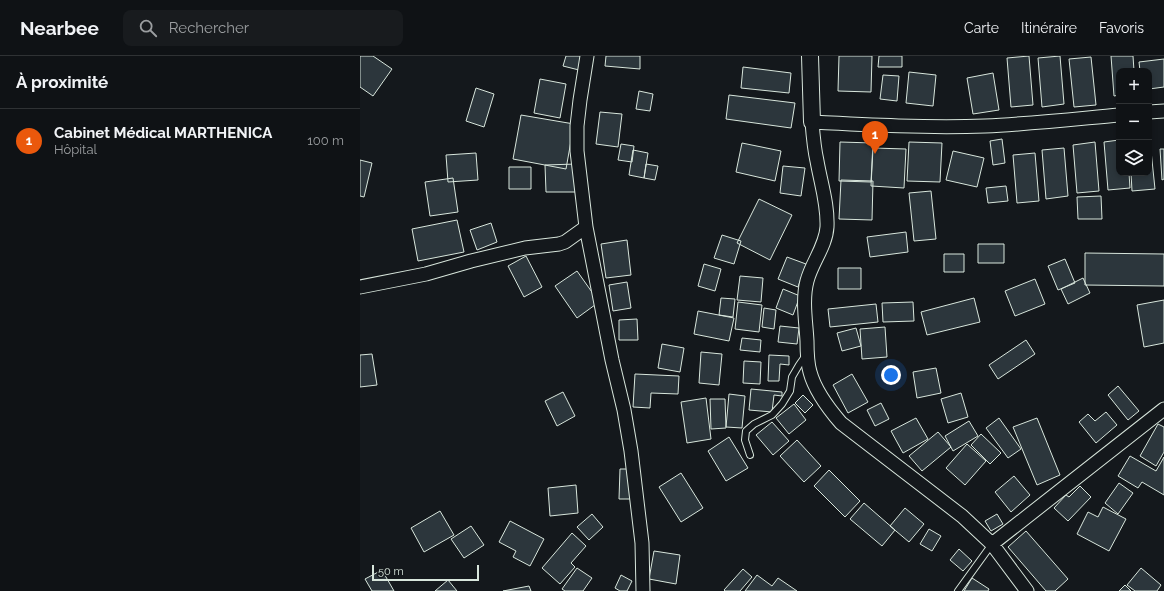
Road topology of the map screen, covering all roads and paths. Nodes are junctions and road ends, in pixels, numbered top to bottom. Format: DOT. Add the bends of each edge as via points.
graph roads {
  1 [pos="587,56"];
  2 [pos="810,56"];
  3 [pos="1164,111"];
  4 [pos="1152,112"];
  5 [pos="1116,115"];
  6 [pos="812,122"];
  7 [pos="586,226"];
  8 [pos="360,287"];
  9 [pos="808,354"];
  10 [pos="1164,409"];
  11 [pos="750,455"];
  12 [pos="992,544"];
  13 [pos="643,591"];
  14 [pos="958,591"];
  15 [pos="1028,591"];
  1 -- 7 [label="street" via="577,126 577,151"];
  2 -- 6 [label="street"];
  3 -- 4 [label="street"];
  5 -- 6 [label="street" via="958,127"];
  6 -- 9 [label="street" via="814,146 828,212 827,230 807,281 805,309"];
  7 -- 8 [label="street" via="559,244 525,248 426,274"];
  7 -- 13 [label="street" via="629,438 642,543"];
  9 -- 11 [label="lane" via="792,377 790,391 782,404 772,415 746,431 745,440"];
  9 -- 12 [label="street" via="809,371 817,389 841,423 962,516"];
  10 -- 12 [label="street"];
  12 -- 14 [label="lane"];
  12 -- 15 [label="street"];
}
